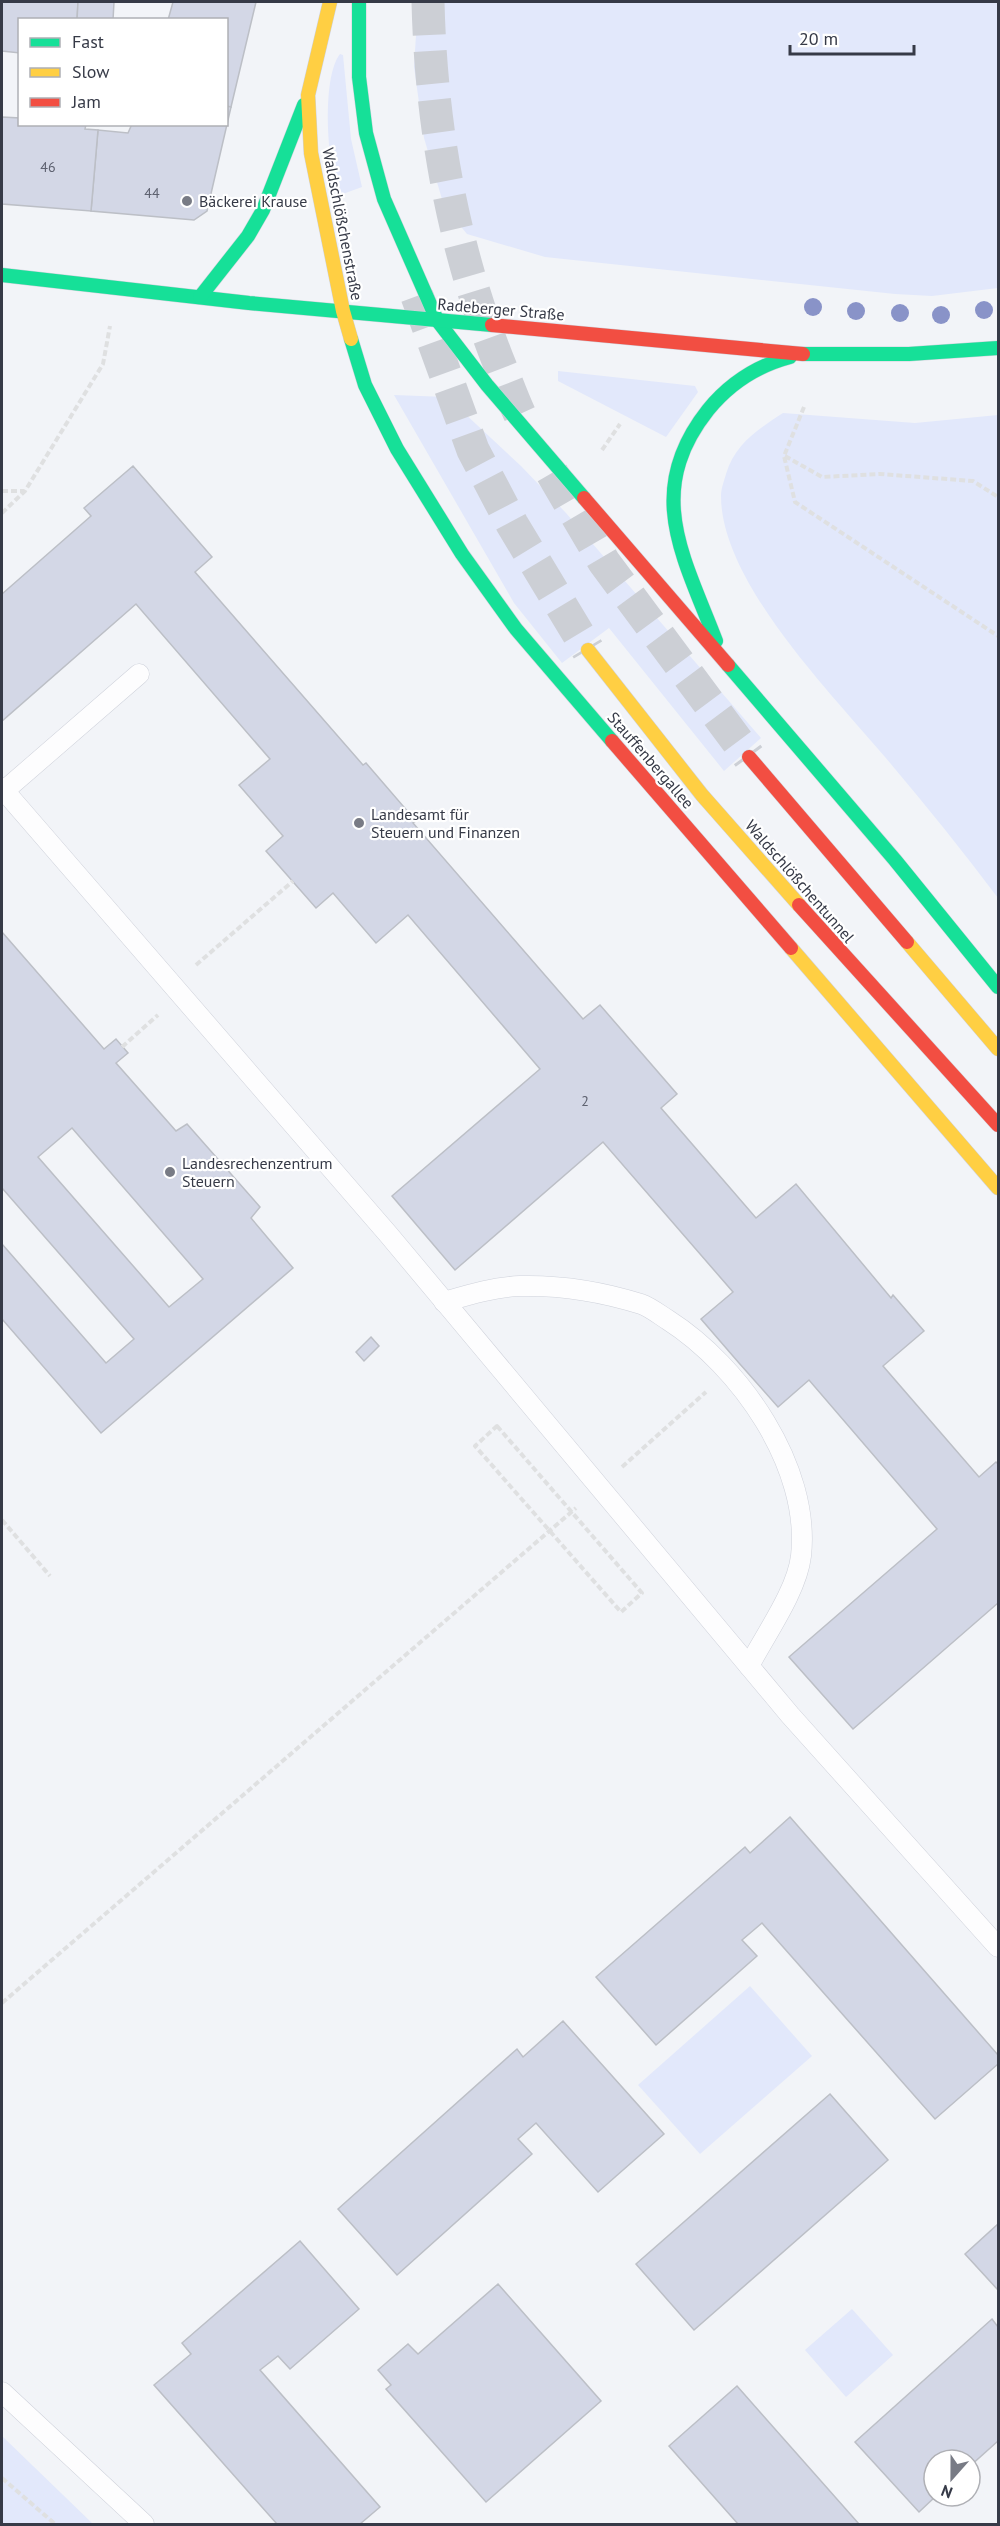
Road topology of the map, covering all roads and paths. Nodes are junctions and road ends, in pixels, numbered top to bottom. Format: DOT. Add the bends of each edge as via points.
graph roads {
  1 [pos="330,2"];
  2 [pos="359,2"];
  3 [pos="308,95"];
  4 [pos="2,275"];
  5 [pos="117,287"];
  6 [pos="200,297"];
  7 [pos="343,311"];
  8 [pos="437,320"];
  9 [pos="999,348"];
  10 [pos="804,354"];
  11 [pos="804,406"];
  12 [pos="620,424"];
  13 [pos="602,450"];
  14 [pos="784,456"];
  15 [pos="2,491"];
  16 [pos="25,491"];
  17 [pos="999,497"];
  18 [pos="2,513"];
  19 [pos="999,636"];
  20 [pos="588,650"];
  21 [pos="723,660"];
  22 [pos="139,674"];
  23 [pos="749,757"];
  24 [pos="3,789"];
  25 [pos="293,881"];
  26 [pos="999,987"];
  27 [pos="177,990"];
  28 [pos="122,1047"];
  29 [pos="999,1049"];
  30 [pos="999,1125"];
  31 [pos="999,1188"];
  32 [pos="444,1302"];
  33 [pos="728,1372"];
  34 [pos="598,1488"];
  35 [pos="572,1512"];
  36 [pos="2,1520"];
  37 [pos="551,1531"];
  38 [pos="51,1576"];
  39 [pos="749,1666"];
  40 [pos="999,1947"];
  41 [pos="2,2003"];
  42 [pos="2,2392"];
  43 [pos="2,2478"];
  44 [pos="55,2524"];
  45 [pos="144,2524"];
  1 -- 3 [label="main road, Waldschlößchenstraße"];
  2 -- 8 [label="main road" via="359,77 366,133 384,199"];
  3 -- 6 [label="main road" via="264,210"];
  3 -- 7 [label="main road, Waldschlößchenstraße" via="311,153"];
  4 -- 5 [label="main road, Radeberger Straße"];
  5 -- 6 [label="main road, Radeberger Straße"];
  5 -- 16 [label="path" via="103,364"];
  6 -- 7 [label="main road, Radeberger Straße"];
  7 -- 8 [label="main road, Radeberger Straße"];
  7 -- 31 [label="main road, Stauffenbergallee" via="365,385 398,449 462,554 516,629"];
  8 -- 10 [label="main road, Radeberger Straße"];
  8 -- 21 [label="main road" via="487,385"];
  9 -- 10 [label="main road, Radeberger Straße" via="909,354"];
  10 -- 21 [label="main road" via="774,360 727,387 695,426 679,456 673,486 674,519"];
  11 -- 14 [label="path"];
  12 -- 13 [label="path"];
  14 -- 17 [label="path" via="822,477 880,474 973,481"];
  14 -- 19 [label="path" via="795,502"];
  15 -- 16 [label="path"];
  16 -- 18 [label="path"];
  20 -- 30 [label="main road, Waldschlößchentunnel" via="702,795"];
  21 -- 26 [label="main road"];
  22 -- 24 [label="lane"];
  23 -- 29 [label="main road"];
  24 -- 27 [label="lane"];
  25 -- 27 [label="path"];
  27 -- 28 [label="path"];
  27 -- 32 [label="lane"];
  32 -- 33 [label="lane" via="519,1286 602,1294 644,1305 697,1339"];
  32 -- 34 [label="lane"];
  33 -- 34 [label="path"];
  33 -- 39 [label="lane" via="775,1438 797,1496 801,1525 801,1557 793,1582"];
  34 -- 39 [label="lane"];
  35 -- 37 [label="path"];
  35 -- 37 [label="path" via="642,1593 621,1612"];
  35 -- 37 [label="path" via="497,1426 476,1446"];
  36 -- 38 [label="path"];
  37 -- 41 [label="path"];
  39 -- 40 [label="lane"];
  42 -- 45 [label="lane"];
  43 -- 44 [label="path"];
}
